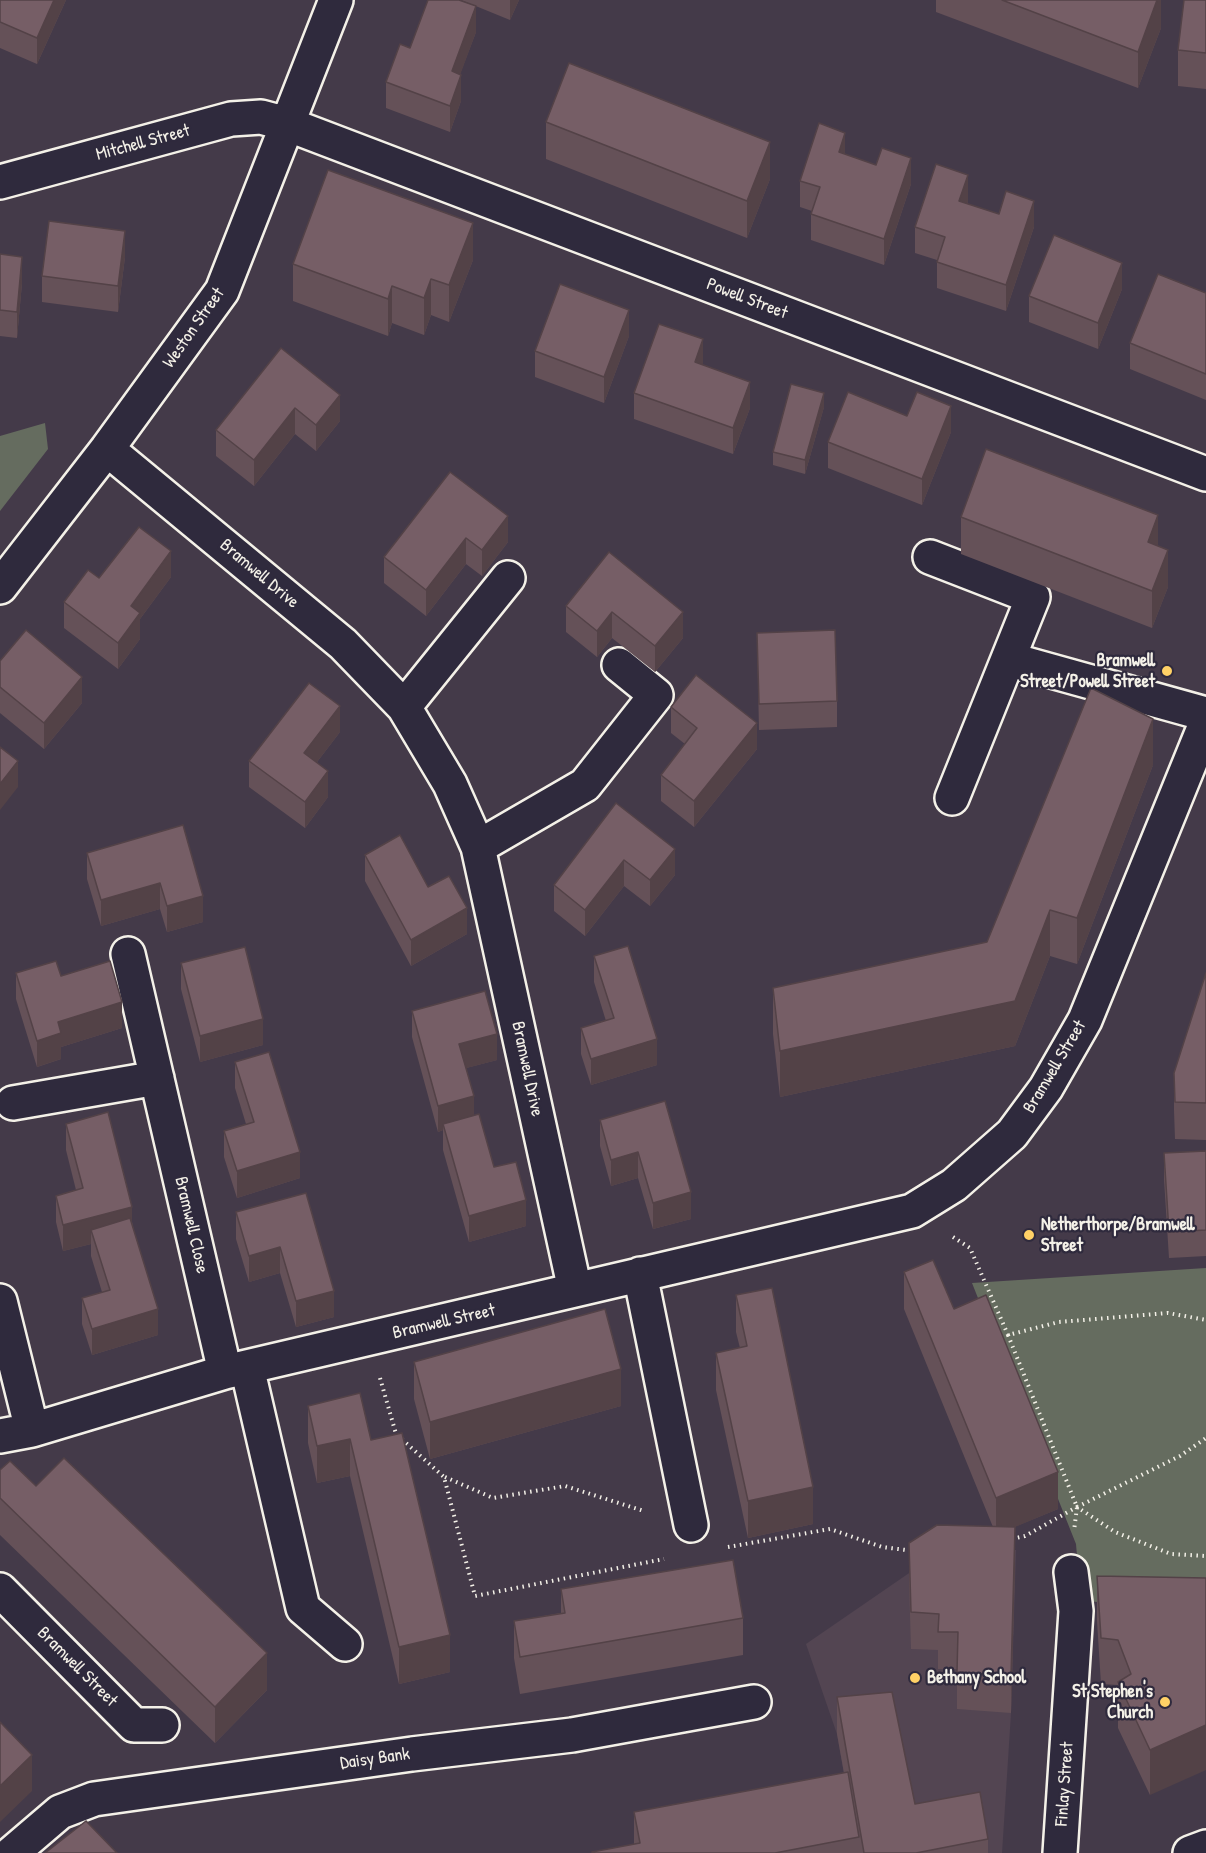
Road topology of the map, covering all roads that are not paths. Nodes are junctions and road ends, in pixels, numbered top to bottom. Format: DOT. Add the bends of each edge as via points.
graph roads {
  1 [pos="336,0"];
  2 [pos="287,124"];
  3 [pos="0,182"];
  4 [pos="107,449"];
  5 [pos="1206,474"];
  6 [pos="930,557"];
  7 [pos="508,578"];
  8 [pos="0,587"];
  9 [pos="1008,658"];
  10 [pos="620,665"];
  11 [pos="404,708"];
  12 [pos="1206,714"];
  13 [pos="1206,723"];
  14 [pos="952,798"];
  15 [pos="478,847"];
  16 [pos="128,954"];
  17 [pos="157,1078"];
  18 [pos="13,1103"];
  19 [pos="640,1274"];
  20 [pos="575,1290"];
  21 [pos="0,1301"];
  22 [pos="236,1369"];
  23 [pos="32,1430"];
  24 [pos="0,1436"];
  25 [pos="692,1525"];
  26 [pos="1071,1572"];
  27 [pos="0,1590"];
  28 [pos="345,1644"];
  29 [pos="754,1702"];
  30 [pos="162,1725"];
  31 [pos="1206,1847"];
  32 [pos="12,1853"];
  33 [pos="1060,1853"];
  34 [pos="1190,1853"];
  1 -- 2 [label="street, Weston Street"];
  2 -- 3 [label="street, Mitchell Street" via="261,117 231,119"];
  2 -- 4 [label="street, Weston Street" via="222,291"];
  2 -- 5 [label="street, Powell Street"];
  4 -- 8 [label="street, Weston Street"];
  4 -- 11 [label="street, Bramwell Drive" via="343,644"];
  6 -- 9 [label="street" via="1033,597"];
  7 -- 11 [label="street"];
  9 -- 12 [label="street"];
  9 -- 14 [label="street"];
  10 -- 15 [label="street" via="656,695 585,785"];
  11 -- 15 [label="street, Bramwell Drive" via="450,784"];
  13 -- 19 [label="street, Bramwell Street" via="1084,1020 1046,1088 1012,1134 954,1185 912,1211"];
  15 -- 20 [label="street, Bramwell Drive"];
  16 -- 17 [label="street, Bramwell Close"];
  17 -- 18 [label="street"];
  17 -- 22 [label="street, Bramwell Close"];
  19 -- 20 [label="street, Bramwell Street"];
  19 -- 25 [label="street"];
  20 -- 22 [label="street, Bramwell Street"];
  21 -- 23 [label="street"];
  22 -- 23 [label="street, Bramwell Street"];
  22 -- 28 [label="street" via="303,1608"];
  23 -- 24 [label="street, Bramwell Street"];
  26 -- 33 [label="street, Finlay Street" via="1076,1611"];
  27 -- 30 [label="street, Bramwell Street" via="134,1725"];
  29 -- 32 [label="street, Daisy Bank" via="572,1735 94,1799 60,1812"];
  31 -- 34 [label="street"];
}
